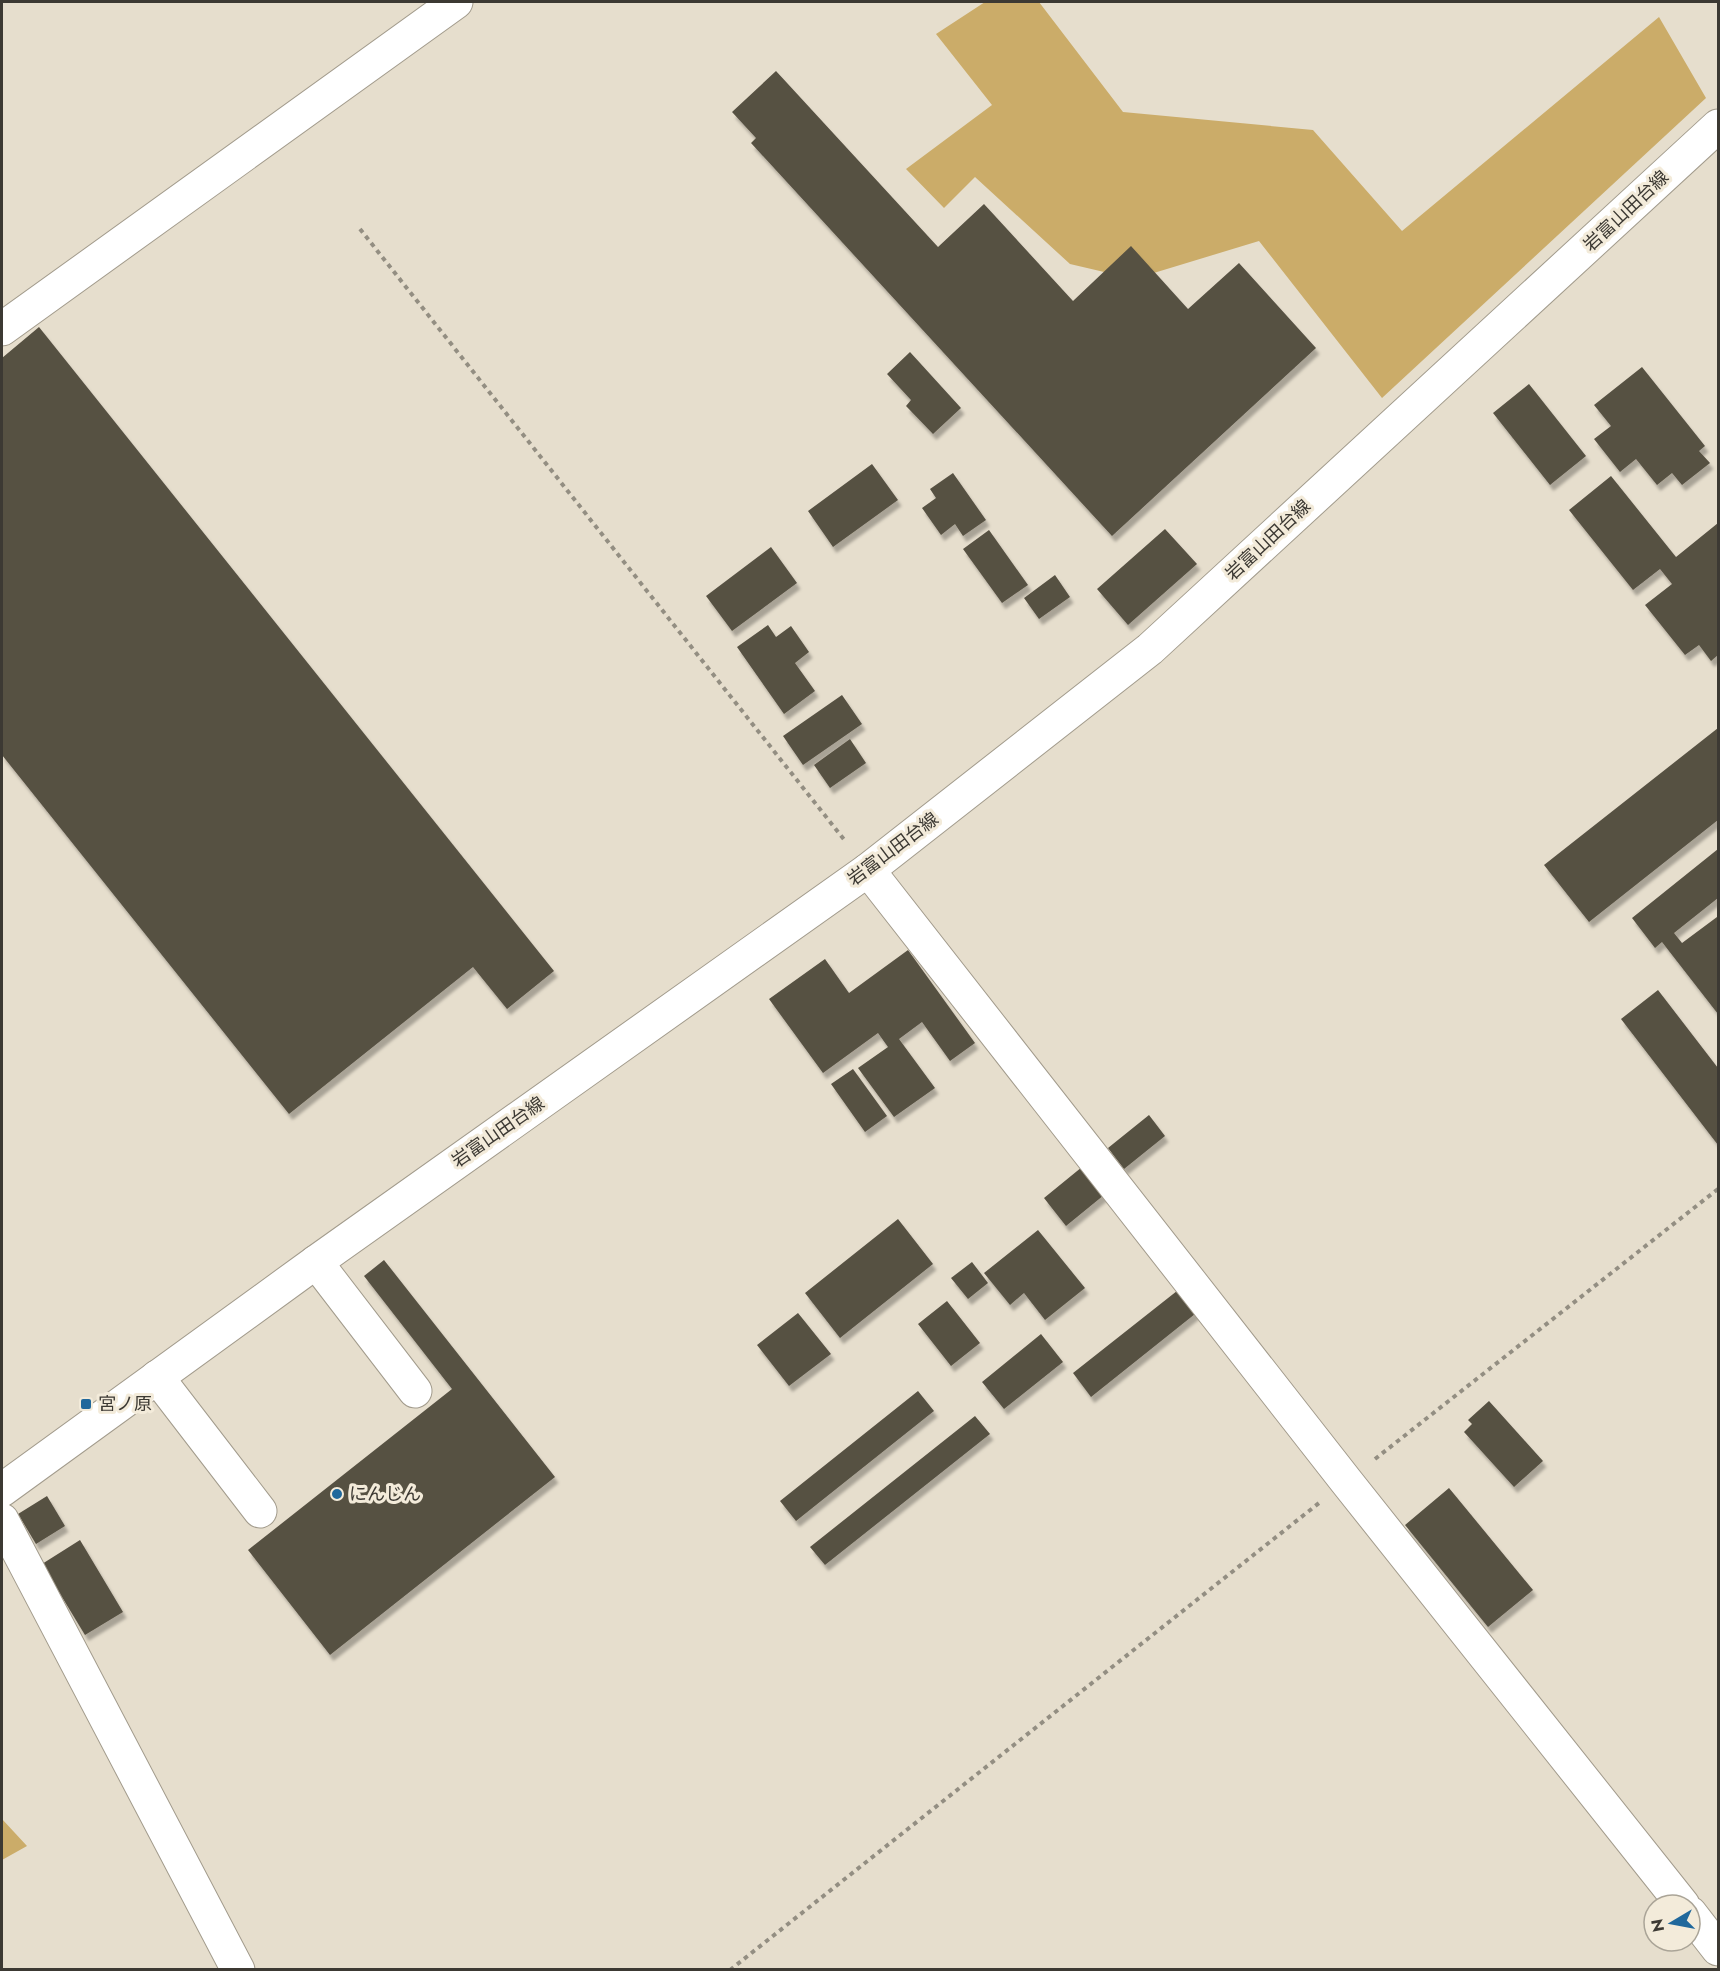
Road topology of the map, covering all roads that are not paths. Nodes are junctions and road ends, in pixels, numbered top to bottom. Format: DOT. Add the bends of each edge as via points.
graph roads {
  1 [pos="456,2"];
  2 [pos="1719,126"];
  3 [pos="2,329"];
  4 [pos="868,870"];
  5 [pos="316,1262"];
  6 [pos="158,1377"];
  7 [pos="415,1391"];
  8 [pos="2,1490"];
  9 [pos="261,1511"];
  10 [pos="2,1520"];
  11 [pos="1673,1893"];
  12 [pos="1702,1928"];
  13 [pos="1719,1949"];
  14 [pos="238,1970"];
  1 -- 3 [label="main road"];
  2 -- 4 [label="main road, 岩富山田台線" via="1150,649"];
  4 -- 5 [label="main road, 岩富山田台線"];
  4 -- 11 [label="main road"];
  5 -- 6 [label="main road, 岩富山田台線"];
  5 -- 7 [label="main road"];
  6 -- 8 [label="main road, 岩富山田台線"];
  6 -- 9 [label="main road"];
  10 -- 14 [label="main road"];
  12 -- 13 [label="main road"];
}
